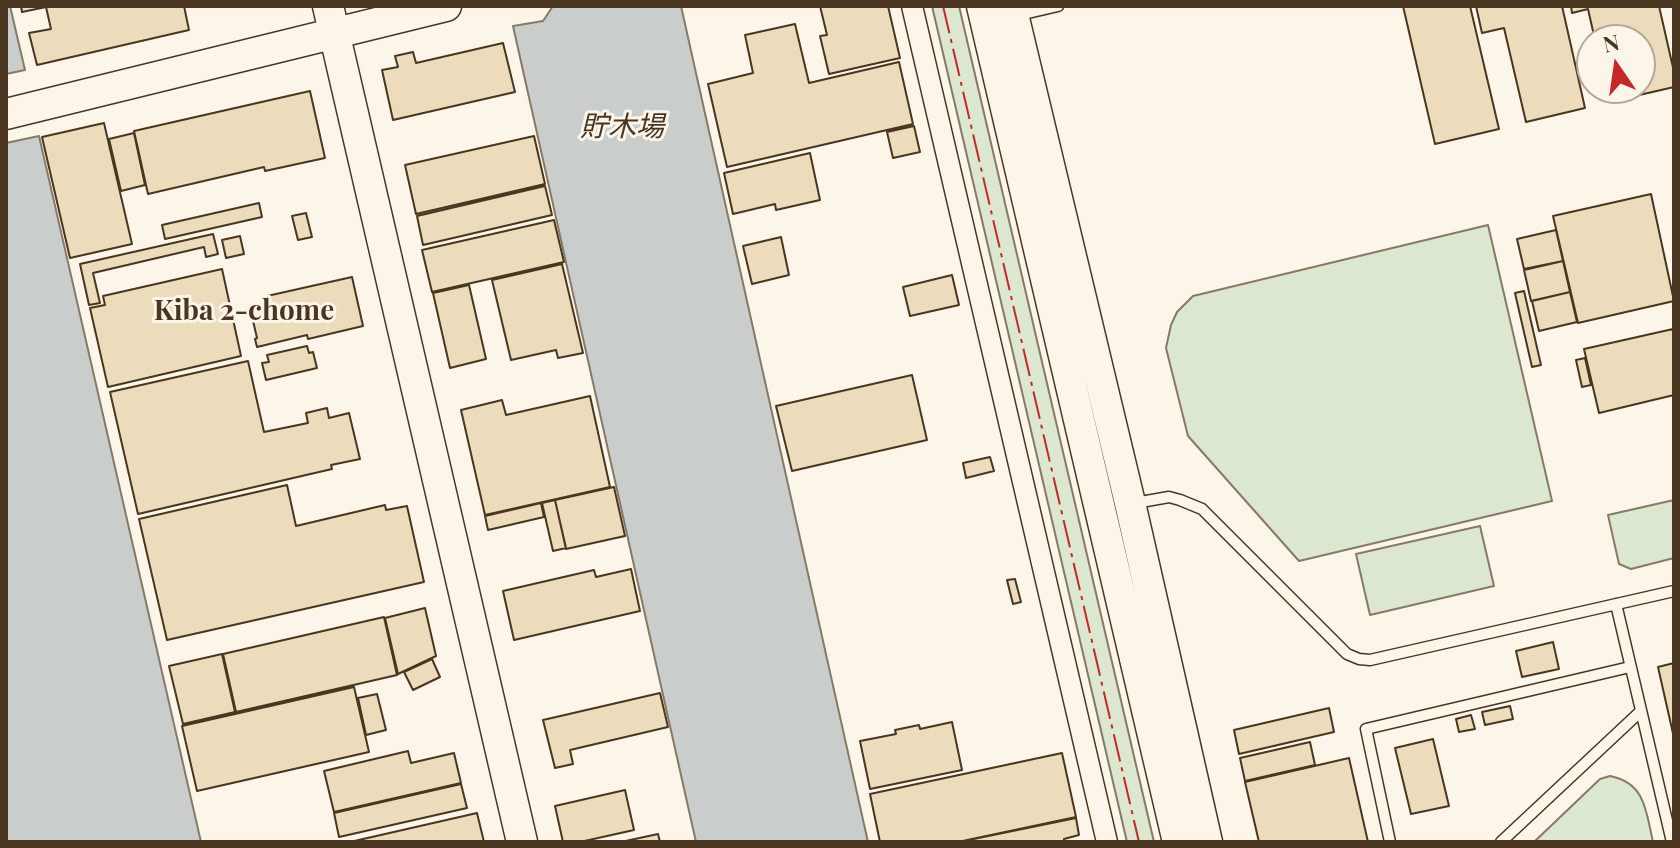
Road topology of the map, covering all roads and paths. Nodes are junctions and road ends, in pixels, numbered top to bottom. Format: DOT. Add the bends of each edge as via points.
graph roads {
  1 [pos="446,6"];
  2 [pos="912,6"];
  3 [pos="1058,6"];
  4 [pos="998,13"];
  5 [pos="331,20"];
  6 [pos="6,114"];
  7 [pos="1115,506"];
  8 [pos="1674,591"];
  9 [pos="1616,604"];
  10 [pos="1630,667"];
  11 [pos="1641,711"];
  12 [pos="522,842"];
  13 [pos="1107,842"];
  14 [pos="1178,842"];
  15 [pos="1207,842"];
  16 [pos="1390,842"];
  17 [pos="1501,842"];
  18 [pos="1672,842"];
  1 -- 5 [label="street"];
  2 -- 13 [label="street"];
  3 -- 4 [label="lane"];
  4 -- 7 [label="street"];
  5 -- 6 [label="street"];
  5 -- 12 [label="street"];
  7 -- 9 [label="lane" via="1169,497 1202,509 1347,654 1359,659"];
  7 -- 14 [label="street"];
  7 -- 15 [label="street"];
  8 -- 9 [label="lane"];
  9 -- 10 [label="lane"];
  10 -- 11 [label="lane"];
  10 -- 16 [label="lane" via="1366,729"];
  11 -- 17 [label="lane"];
  11 -- 18 [label="lane"];
}
